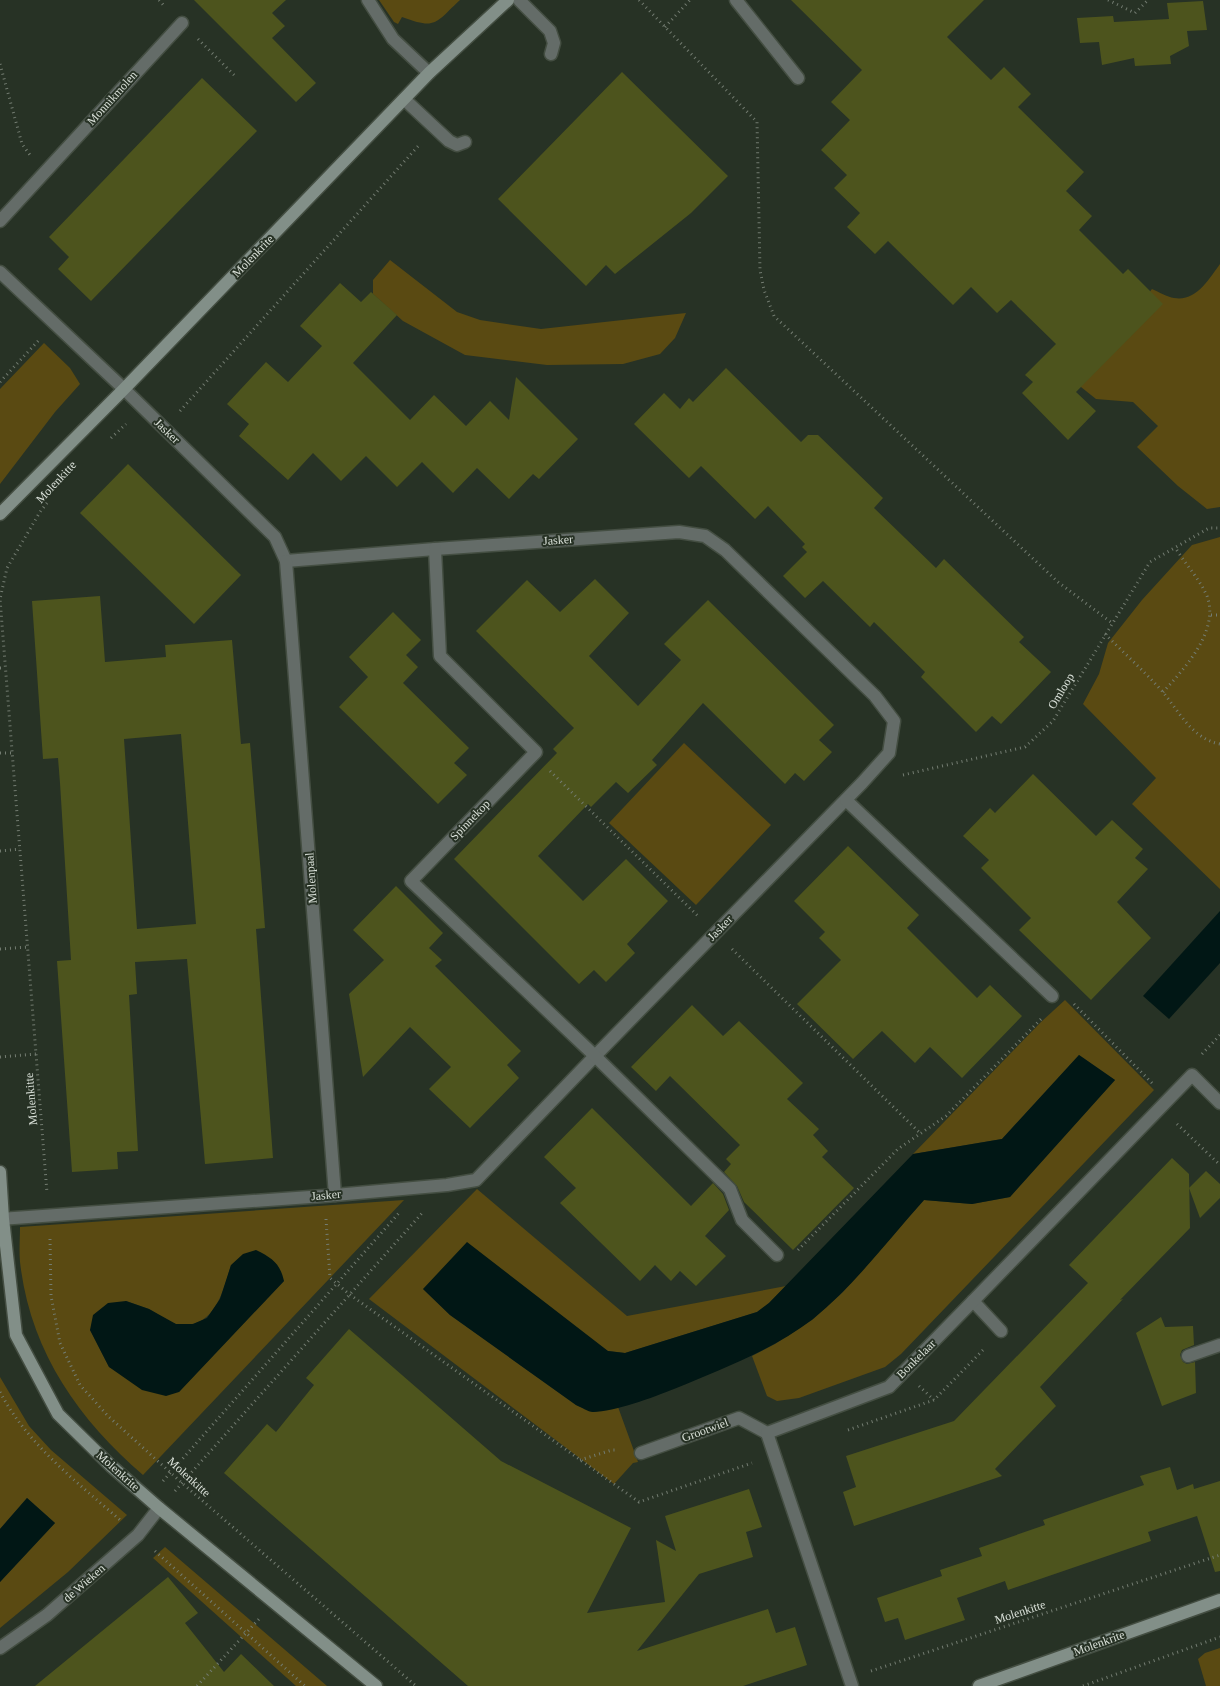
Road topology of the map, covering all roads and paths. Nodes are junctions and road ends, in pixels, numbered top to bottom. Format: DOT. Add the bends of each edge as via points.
graph roads {
  1 [pos="368,0"];
  2 [pos="508,0"];
  3 [pos="519,0"];
  4 [pos="639,0"];
  5 [pos="690,0"];
  6 [pos="736,0"];
  7 [pos="1108,0"];
  8 [pos="1148,0"];
  9 [pos="182,23"];
  10 [pos="665,27"];
  11 [pos="551,54"];
  12 [pos="0,64"];
  13 [pos="429,73"];
  14 [pos="798,78"];
  15 [pos="404,99"];
  16 [pos="435,127"];
  17 [pos="465,142"];
  18 [pos="43,174"];
  19 [pos="0,221"];
  20 [pos="0,272"];
  21 [pos="55,324"];
  22 [pos="0,382"];
  23 [pos="124,389"];
  24 [pos="143,407"];
  25 [pos="164,428"];
  26 [pos="108,441"];
  27 [pos="49,500"];
  28 [pos="0,514"];
  29 [pos="1220,528"];
  30 [pos="1176,547"];
  31 [pos="435,549"];
  32 [pos="286,561"];
  33 [pos="1211,615"];
  34 [pos="1219,615"];
  35 [pos="1112,623"];
  36 [pos="1106,634"];
  37 [pos="0,668"];
  38 [pos="6,668"];
  39 [pos="1163,692"];
  40 [pos="1220,744"];
  41 [pos="0,753"];
  42 [pos="12,753"];
  43 [pos="533,755"];
  44 [pos="900,775"];
  45 [pos="846,800"];
  46 [pos="20,849"];
  47 [pos="0,851"];
  48 [pos="716,932"];
  49 [pos="28,947"];
  50 [pos="0,949"];
  51 [pos="1052,996"];
  52 [pos="1045,1014"];
  53 [pos="36,1054"];
  54 [pos="595,1056"];
  55 [pos="0,1058"];
  56 [pos="1220,1103"];
  57 [pos="1164,1104"];
  58 [pos="920,1133"];
  59 [pos="1220,1165"];
  60 [pos="0,1172"];
  61 [pos="447,1185"];
  62 [pos="423,1187"];
  63 [pos="330,1195"];
  64 [pos="49,1216"];
  65 [pos="2,1219"];
  66 [pos="777,1255"];
  67 [pos="336,1283"];
  68 [pos="349,1294"];
  69 [pos="974,1302"];
  70 [pos="1001,1331"];
  71 [pos="1220,1345"];
  72 [pos="1188,1356"];
  73 [pos="767,1433"];
  74 [pos="840,1433"];
  75 [pos="641,1453"];
  76 [pos="774,1456"];
  77 [pos="580,1460"];
  78 [pos="171,1472"];
  79 [pos="182,1483"];
  80 [pos="147,1497"];
  81 [pos="159,1508"];
  82 [pos="1220,1555"];
  83 [pos="1220,1600"];
  84 [pos="274,1602"];
  85 [pos="1220,1638"];
  86 [pos="0,1648"];
  87 [pos="850,1682"];
  88 [pos="197,1686"];
  89 [pos="376,1686"];
  90 [pos="416,1686"];
  91 [pos="979,1686"];
  92 [pos="1083,1686"];
  1 -- 13 [label="street" via="394,39"];
  2 -- 13 [label="street, Molenkrite"];
  3 -- 11 [label="street" via="550,32 554,43"];
  4 -- 10 [label="path"];
  5 -- 10 [label="path"];
  6 -- 14 [label="street"];
  7 -- 8 [label="path" via="1135,13"];
  9 -- 18 [label="street, Monnikmolen"];
  10 -- 35 [label="path" via="757,122 760,270 774,316 1058,582"];
  12 -- 18 [label="path" via="22,144"];
  13 -- 15 [label="street, Molenkrite"];
  15 -- 16 [label="street"];
  15 -- 23 [label="street, Molenkrite"];
  16 -- 17 [label="street" via="449,141 457,145"];
  16 -- 25 [label="path"];
  18 -- 19 [label="street, Monnikmolen"];
  20 -- 21 [label="street"];
  21 -- 22 [label="path"];
  21 -- 23 [label="street"];
  23 -- 24 [label="street, Jasker"];
  23 -- 28 [label="street, Molenkrite"];
  24 -- 25 [label="street, Jasker"];
  24 -- 26 [label="path"];
  25 -- 32 [label="street, Jasker" via="275,537"];
  27 -- 38 [label="path, Molenkitte" via="7,568 0,599"];
  29 -- 30 [label="path, Omloop" via="1209,528"];
  30 -- 33 [label="path" via="1209,598"];
  30 -- 35 [label="path, Omloop" via="1150,562"];
  31 -- 32 [label="street, Jasker"];
  31 -- 43 [label="street" via="440,656 536,752"];
  31 -- 45 [label="street, Jasker" via="679,532 705,536 725,550 875,696 894,721 889,753"];
  32 -- 63 [label="street, Molenpaal"];
  33 -- 34 [label="path"];
  33 -- 39 [label="path" via="1208,631 1195,656"];
  35 -- 36 [label="path, Omloop"];
  36 -- 39 [label="path"];
  36 -- 44 [label="path, Omloop" via="1053,721 1025,747"];
  37 -- 38 [label="path"];
  38 -- 42 [label="path, Molenkitte"];
  39 -- 40 [label="path" via="1183,720 1210,742"];
  41 -- 42 [label="path"];
  42 -- 46 [label="path, Molenkitte"];
  43 -- 48 [label="path"];
  43 -- 54 [label="street, Spinnekop" via="411,881"];
  45 -- 48 [label="street, Jasker"];
  45 -- 51 [label="street"];
  46 -- 47 [label="path"];
  46 -- 49 [label="path, Molenkitte"];
  48 -- 54 [label="street, Jasker"];
  48 -- 58 [label="path"];
  49 -- 50 [label="path"];
  49 -- 53 [label="path, Molenkitte"];
  51 -- 57 [label="path" via="1065,994"];
  52 -- 58 [label="path" via="946,1116"];
  53 -- 55 [label="path"];
  53 -- 64 [label="path, Molenkitte"];
  54 -- 61 [label="street, Jasker" via="476,1180"];
  54 -- 66 [label="street" via="730,1189 742,1220"];
  56 -- 57 [label="street, Bonkelaar" via="1192,1075"];
  57 -- 59 [label="path"];
  57 -- 69 [label="street, Bonkelaar"];
  58 -- 66 [label="path" via="898,1149 785,1264"];
  60 -- 65 [label="street, Molenkrite"];
  61 -- 62 [label="street, Jasker"];
  61 -- 68 [label="path"];
  62 -- 63 [label="street, Jasker"];
  62 -- 67 [label="path"];
  63 -- 64 [label="street, Jasker"];
  63 -- 67 [label="path" via="330,1278"];
  64 -- 65 [label="street, Jasker"];
  64 -- 78 [label="path, Molenkitte" via="51,1296 60,1343 80,1385 108,1416"];
  65 -- 80 [label="street, Molenkrite" via="16,1335 58,1414"];
  67 -- 68 [label="path"];
  67 -- 78 [label="path"];
  68 -- 77 [label="path"];
  68 -- 79 [label="path"];
  69 -- 70 [label="street"];
  69 -- 73 [label="street, Bonkelaar" via="888,1387"];
  70 -- 74 [label="path" via="934,1400"];
  71 -- 72 [label="street"];
  73 -- 75 [label="street, Grootwiel" via="739,1418"];
  73 -- 76 [label="street"];
  75 -- 77 [label="path" via="612,1450"];
  76 -- 77 [label="path" via="639,1502"];
  76 -- 87 [label="street"];
  78 -- 79 [label="path, Molenkitte"];
  78 -- 80 [label="path"];
  79 -- 81 [label="path"];
  79 -- 90 [label="path, Molenkitte"];
  80 -- 81 [label="street, Molenkrite"];
  81 -- 84 [label="street, Molenkrite"];
  81 -- 86 [label="street, de Wieken" via="138,1535 47,1615"];
  82 -- 87 [label="path, Molenkitte"];
  83 -- 91 [label="street, Molenkrite"];
  84 -- 88 [label="path"];
  84 -- 89 [label="street, Molenkrite"];
  85 -- 92 [label="path"];
}
